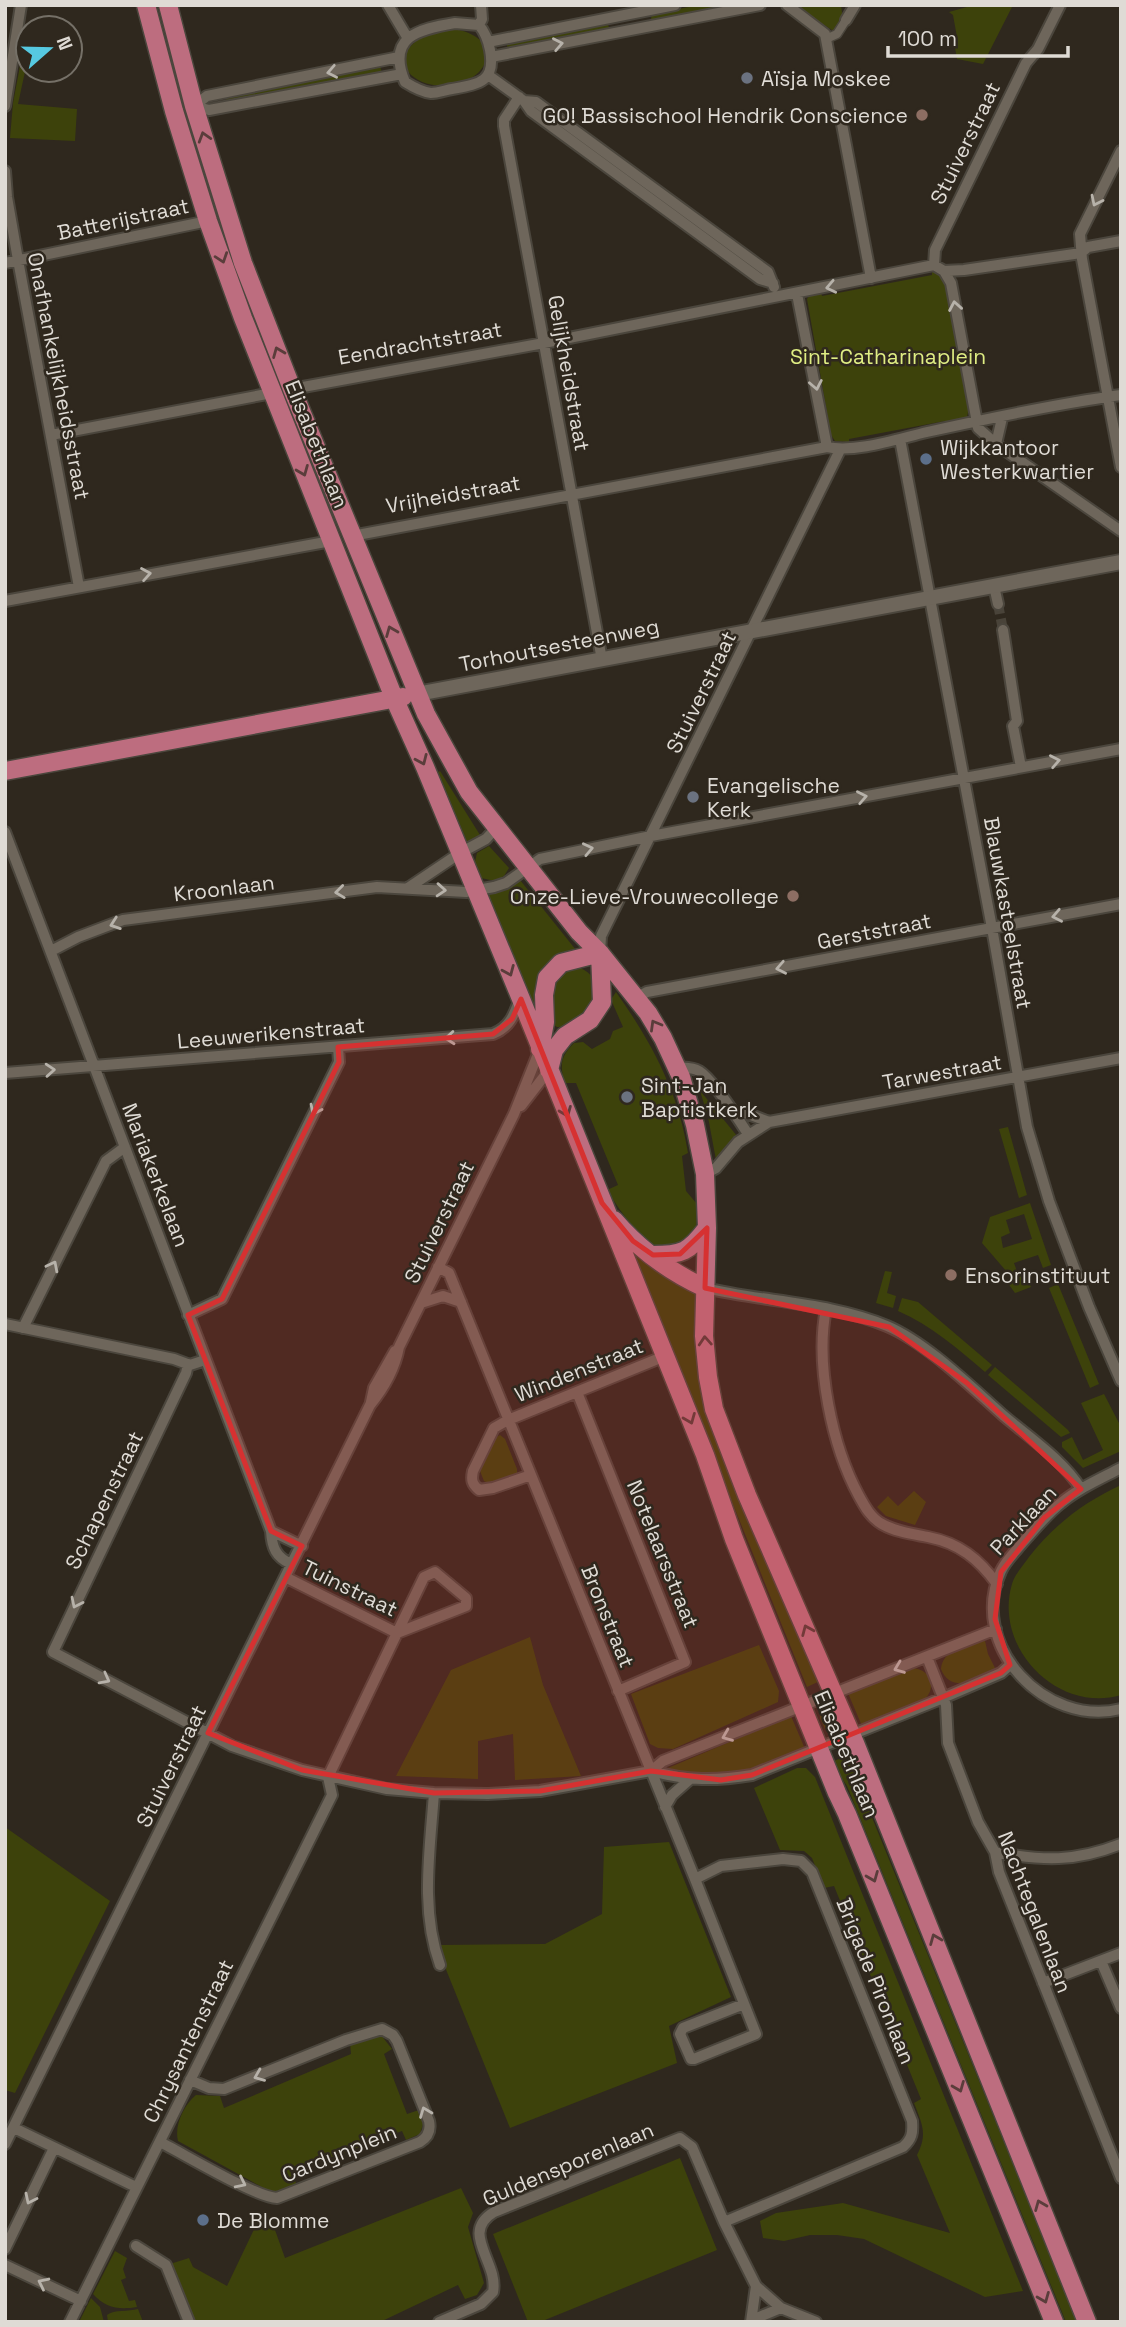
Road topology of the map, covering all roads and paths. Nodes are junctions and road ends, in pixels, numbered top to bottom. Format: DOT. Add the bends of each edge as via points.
graph roads {
  1 [pos="146,5"];
  2 [pos="168,5"];
  3 [pos="388,5"];
  4 [pos="481,5"];
  5 [pos="675,5"];
  6 [pos="760,5"];
  7 [pos="787,5"];
  8 [pos="855,5"];
  9 [pos="1060,5"];
  10 [pos="632,14"];
  11 [pos="846,20"];
  12 [pos="479,25"];
  13 [pos="636,29"];
  14 [pos="407,37"];
  15 [pos="826,39"];
  16 [pos="488,42"];
  17 [pos="14,51"];
  18 [pos="399,57"];
  19 [pos="491,57"];
  20 [pos="402,74"];
  21 [pos="488,75"];
  22 [pos="522,99"];
  23 [pos="5,106"];
  24 [pos="194,106"];
  25 [pos="174,111"];
  26 [pos="1121,151"];
  27 [pos="5,171"];
  28 [pos="208,220"];
  29 [pos="1121,242"];
  30 [pos="1081,253"];
  31 [pos="18,260"];
  32 [pos="5,263"];
  33 [pos="939,268"];
  34 [pos="871,278"];
  35 [pos="797,294"];
  36 [pos="779,297"];
  37 [pos="544,343"];
  38 [pos="292,389"];
  39 [pos="272,394"];
  40 [pos="1121,395"];
  41 [pos="1106,397"];
  42 [pos="1002,418"];
  43 [pos="976,422"];
  44 [pos="51,435"];
  45 [pos="900,439"];
  46 [pos="996,444"];
  47 [pos="827,447"];
  48 [pos="840,450"];
  49 [pos="1121,467"];
  50 [pos="572,496"];
  51 [pos="1120,528"];
  52 [pos="352,536"];
  53 [pos="331,541"];
  54 [pos="1121,562"];
  55 [pos="994,586"];
  56 [pos="79,587"];
  57 [pos="931,598"];
  58 [pos="5,601"];
  59 [pos="998,604"];
  60 [pos="1003,630"];
  61 [pos="753,631"];
  62 [pos="602,660"];
  63 [pos="417,694"];
  64 [pos="394,698"];
  65 [pos="1121,748"];
  66 [pos="1021,767"];
  67 [pos="5,771"];
  68 [pos="964,778"];
  69 [pos="496,828"];
  70 [pos="5,831"];
  71 [pos="651,836"];
  72 [pos="460,853"];
  73 [pos="527,867"];
  74 [pos="408,887"];
  75 [pos="475,890"];
  76 [pos="1121,904"];
  77 [pos="992,928"];
  78 [pos="51,951"];
  79 [pos="600,953"];
  80 [pos="636,998"];
  81 [pos="520,999"];
  82 [pos="338,1047"];
  83 [pos="540,1049"];
  84 [pos="1121,1058"];
  85 [pos="95,1066"];
  86 [pos="676,1067"];
  87 [pos="549,1070"];
  88 [pos="5,1073"];
  89 [pos="1019,1078"];
  90 [pos="734,1112"];
  91 [pos="514,1114"];
  92 [pos="769,1122"];
  93 [pos="748,1134"];
  94 [pos="125,1147"];
  95 [pos="705,1174"];
  96 [pos="602,1203"];
  97 [pos="707,1228"];
  98 [pos="653,1255"];
  99 [pos="438,1267"];
  100 [pos="705,1288"];
  101 [pos="461,1301"];
  102 [pos="421,1303"];
  103 [pos="826,1309"];
  104 [pos="188,1315"];
  105 [pos="5,1324"];
  106 [pos="23,1328"];
  107 [pos="664,1356"];
  108 [pos="205,1360"];
  109 [pos="188,1364"];
  110 [pos="1121,1381"];
  111 [pos="577,1392"];
  112 [pos="509,1420"];
  113 [pos="1121,1468"];
  114 [pos="531,1475"];
  115 [pos="1081,1489"];
  116 [pos="271,1531"];
  117 [pos="302,1546"];
  118 [pos="291,1564"];
  119 [pos="285,1577"];
  120 [pos="997,1584"];
  121 [pos="996,1629"];
  122 [pos="397,1633"];
  123 [pos="927,1657"];
  124 [pos="1010,1665"];
  125 [pos="618,1691"];
  126 [pos="834,1692"];
  127 [pos="943,1698"];
  128 [pos="802,1706"];
  129 [pos="1121,1709"];
  130 [pos="208,1733"];
  131 [pos="852,1735"];
  132 [pos="819,1748"];
  133 [pos="651,1771"];
  134 [pos="328,1777"];
  135 [pos="689,1780"];
  136 [pos="434,1793"];
  137 [pos="665,1807"];
  138 [pos="1121,1844"];
  139 [pos="995,1852"];
  140 [pos="695,1879"];
  141 [pos="1121,1953"];
  142 [pos="1101,1961"];
  143 [pos="440,1965"];
  144 [pos="1042,1983"];
  145 [pos="744,2004"];
  146 [pos="1121,2008"];
  147 [pos="190,2080"];
  148 [pos="14,2128"];
  149 [pos="160,2142"];
  150 [pos="5,2144"];
  151 [pos="54,2148"];
  152 [pos="1121,2178"];
  153 [pos="136,2187"];
  154 [pos="724,2222"];
  155 [pos="136,2246"];
  156 [pos="5,2249"];
  157 [pos="5,2264"];
  158 [pos="756,2286"];
  159 [pos="81,2301"];
  160 [pos="781,2308"];
  161 [pos="751,2321"];
  162 [pos="70,2322"];
  163 [pos="189,2322"];
  164 [pos="439,2322"];
  165 [pos="816,2322"];
  166 [pos="1054,2322"];
  167 [pos="1087,2322"];
  1 -- 25 [label="main road, Elisabethlaan"];
  2 -- 24 [label="main road, Elisabethlaan"];
  3 -- 14 [label="street"];
  4 -- 12 [label="street"];
  5 -- 10 [label="street"];
  6 -- 13 [label="street"];
  7 -- 15 [label="street"];
  8 -- 11 [label="street"];
  9 -- 33 [label="street, Stuiverstraat" via="1020,75 935,250"];
  10 -- 13 [label="street"];
  10 -- 16 [label="street"];
  11 -- 15 [label="street" via="834,37"];
  12 -- 14 [label="street" via="455,23"];
  12 -- 16 [label="street"];
  19 -- 13 [label="street, one-way"];
  14 -- 18 [label="street"];
  15 -- 34 [label="street"];
  16 -- 19 [label="street"];
  17 -- 23 [label="street"];
  18 -- 20 [label="street"];
  18 -- 24 [label="street, one-way" via="207,96"];
  19 -- 21 [label="street"];
  20 -- 21 [label="street" via="405,82 431,93 473,85"];
  20 -- 24 [label="street" via="209,110"];
  21 -- 22 [label="street"];
  22 -- 36 [label="street" via="536,102 645,189 768,272"];
  22 -- 37 [label="street, Gelijkheidstraat" via="504,120"];
  24 -- 25 [label="main road"];
  38 -- 24 [label="main road, Elisabethlaan, one-way" via="243,263"];
  25 -- 28 [label="main road, Elisabethlaan"];
  26 -- 30 [label="street, one-way" via="1080,234"];
  27 -- 31 [label="street, Onafhankelijkheidsstraat"];
  28 -- 31 [label="street, Batterijstraat"];
  28 -- 39 [label="main road, Elisabethlaan, one-way"];
  29 -- 30 [label="street" via="1088,247"];
  30 -- 33 [label="street" via="964,270"];
  30 -- 41 [label="street"];
  31 -- 32 [label="street, Batterijstraat"];
  31 -- 44 [label="street, Onafhankelijkheidsstraat"];
  33 -- 34 [label="street"];
  43 -- 33 [label="street, one-way" via="951,283"];
  34 -- 35 [label="street, one-way"];
  35 -- 36 [label="street, Eendrachtstraat"];
  35 -- 47 [label="street, one-way"];
  36 -- 37 [label="street, Eendrachtstraat"];
  37 -- 38 [label="street, Eendrachtstraat"];
  37 -- 50 [label="street, Gelijkheidstraat"];
  38 -- 39 [label="main road, Eendrachtstraat"];
  38 -- 52 [label="main road, Elisabethlaan"];
  39 -- 44 [label="street, Eendrachtstraat"];
  39 -- 53 [label="main road, Elisabethlaan, one-way"];
  40 -- 41 [label="street"];
  41 -- 42 [label="street"];
  41 -- 49 [label="street"];
  42 -- 43 [label="street"];
  42 -- 46 [label="street"];
  43 -- 45 [label="street"];
  43 -- 46 [label="street"];
  44 -- 56 [label="street, Onafhankelijkheidsstraat"];
  45 -- 48 [label="street"];
  45 -- 57 [label="street, Blauwkasteelstraat"];
  46 -- 51 [label="street"];
  47 -- 48 [label="street"];
  47 -- 50 [label="street, Vrijheidstraat"];
  48 -- 61 [label="street, Stuiverstraat"];
  50 -- 52 [label="street, Vrijheidstraat"];
  50 -- 62 [label="street, Gelijkheidstraat"];
  52 -- 53 [label="main road, Vrijheidstraat"];
  63 -- 52 [label="main road, Elisabethlaan, one-way"];
  56 -- 53 [label="street, Vrijheidstraat, one-way"];
  53 -- 64 [label="main road, Elisabethlaan"];
  54 -- 55 [label="street, Torhoutsesteenweg"];
  55 -- 57 [label="street, Torhoutsesteenweg"];
  55 -- 59 [label="street"];
  56 -- 58 [label="street, Vrijheidstraat"];
  57 -- 61 [label="street, Torhoutsesteenweg"];
  57 -- 68 [label="street, Blauwkasteelstraat"];
  60 -- 66 [label="street"];
  61 -- 62 [label="street, Torhoutsesteenweg"];
  61 -- 71 [label="street, Stuiverstraat"];
  62 -- 63 [label="street, Torhoutsesteenweg"];
  63 -- 64 [label="main road, Torhoutsesteenweg"];
  63 -- 69 [label="main road, Elisabethlaan" via="469,793"];
  64 -- 67 [label="main road, Torhoutsesteenweg"];
  64 -- 72 [label="main road, Elisabethlaan, one-way"];
  66 -- 65 [label="street, one-way"];
  66 -- 68 [label="street"];
  71 -- 68 [label="street, one-way"];
  68 -- 77 [label="street, Blauwkasteelstraat"];
  69 -- 72 [label="street"];
  69 -- 73 [label="main road, Elisabethlaan"];
  70 -- 78 [label="street, Mariakerkelaan"];
  73 -- 71 [label="street, one-way" via="540,859"];
  71 -- 79 [label="street, Stuiverstraat" via="601,936"];
  72 -- 74 [label="street"];
  72 -- 75 [label="main road, Elisabethlaan"];
  73 -- 75 [label="street" via="506,883"];
  73 -- 79 [label="main road, Elisabethlaan"];
  74 -- 75 [label="street, Kroonlaan, one-way"];
  74 -- 78 [label="street, Kroonlaan, one-way" via="377,887 123,920"];
  75 -- 81 [label="main road, Elisabethlaan, one-way"];
  76 -- 77 [label="street, Gerststraat, one-way"];
  77 -- 80 [label="street, Gerststraat, one-way" via="647,992"];
  77 -- 89 [label="street, Blauwkasteelstraat"];
  78 -- 85 [label="street, Mariakerkelaan"];
  79 -- 80 [label="main road, Elisabethlaan"];
  79 -- 83 [label="main road" via="561,963 547,978"];
  79 -- 87 [label="main road" via="602,1002 590,1020 565,1036 554,1050"];
  86 -- 80 [label="main road, Elisabethlaan, one-way" via="656,1025"];
  81 -- 82 [label="street, Leeuwerikenstraat, one-way" via="504,1030 493,1034"];
  81 -- 83 [label="main road, Elisabethlaan"];
  82 -- 85 [label="street, Leeuwerikenstraat"];
  82 -- 104 [label="street, one-way" via="339,1062 222,1299"];
  83 -- 87 [label="main road, Elisabethlaan"];
  83 -- 91 [label="street, Stuiverstraat"];
  84 -- 89 [label="street, Tarwestraat"];
  88 -- 85 [label="street, Leeuwerikenstraat, one-way"];
  85 -- 94 [label="street, Mariakerkelaan"];
  86 -- 90 [label="street" via="700,1071"];
  86 -- 95 [label="main road, Elisabethlaan"];
  87 -- 91 [label="street, Stuiverstraat"];
  87 -- 96 [label="main road, Elisabethlaan, one-way"];
  89 -- 92 [label="street, Tarwestraat"];
  89 -- 110 [label="street, Blauwkasteelstraat" via="1027,1126 1049,1201"];
  90 -- 92 [label="street, Tarwestraat"];
  90 -- 93 [label="street"];
  91 -- 99 [label="street, Stuiverstraat"];
  92 -- 93 [label="street, Tarwestraat"];
  93 -- 95 [label="street, Tarwestraat"];
  94 -- 104 [label="street, Mariakerkelaan"];
  106 -- 94 [label="street, one-way" via="106,1161"];
  95 -- 97 [label="main road, Elisabethlaan"];
  96 -- 98 [label="main road, Elisabethlaan" via="633,1241"];
  96 -- 107 [label="main road, Elisabethlaan"];
  97 -- 98 [label="main road" via="695,1245 680,1254"];
  97 -- 100 [label="main road, Elisabethlaan"];
  98 -- 100 [label="main road, Elisabethlaan"];
  99 -- 101 [label="street, Bronstraat" via="449,1273"];
  99 -- 102 [label="street, Stuiverstraat"];
  100 -- 103 [label="street"];
  126 -- 100 [label="main road, Elisabethlaan, one-way" via="714,1409 704,1336"];
  101 -- 102 [label="street" via="443,1296"];
  101 -- 112 [label="street, Bronstraat"];
  102 -- 117 [label="street, Stuiverstraat" via="374,1388"];
  103 -- 115 [label="street" via="865,1317 915,1341 1065,1468"];
  103 -- 120 [label="street" via="828,1405 841,1457 865,1507 884,1526 963,1549"];
  104 -- 108 [label="street, Mariakerkelaan"];
  105 -- 106 [label="street"];
  106 -- 109 [label="street"];
  107 -- 111 [label="street, Windenstraat"];
  107 -- 128 [label="main road, Elisabethlaan, one-way"];
  108 -- 109 [label="street"];
  108 -- 116 [label="street, Mariakerkelaan"];
  109 -- 130 [label="street, Schapenstraat, one-way" via="53,1652"];
  111 -- 112 [label="street, Windenstraat"];
  111 -- 125 [label="street, Notelaarsstraat" via="685,1662"];
  112 -- 114 [label="street, Bronstraat"];
  112 -- 114 [label="street" via="494,1428 471,1479 479,1490"];
  113 -- 115 [label="street, Parklaan"];
  114 -- 125 [label="street, Bronstraat"];
  115 -- 120 [label="street, Parklaan" via="1044,1518 1006,1562"];
  116 -- 117 [label="street"];
  116 -- 118 [label="street, Mariakerkelaan" via="277,1555"];
  117 -- 118 [label="street, Stuiverstraat"];
  118 -- 119 [label="street, Stuiverstraat"];
  119 -- 122 [label="street, Tuinstraat"];
  119 -- 130 [label="street, Stuiverstraat"];
  120 -- 121 [label="street, Parklaan"];
  121 -- 123 [label="street"];
  121 -- 124 [label="street, Parklaan"];
  122 -- 122 [label="street, Chrysantenstraat" via="466,1606 466,1598 435,1572 424,1577"];
  122 -- 134 [label="street, Chrysantenstraat"];
  123 -- 126 [label="street, one-way"];
  123 -- 127 [label="street, Nachtegalenlaan"];
  124 -- 127 [label="street"];
  124 -- 129 [label="street, Parklaan" via="1060,1705 1094,1713"];
  125 -- 133 [label="street, Bronstraat"];
  126 -- 128 [label="street"];
  126 -- 131 [label="main road, Elisabethlaan"];
  127 -- 131 [label="street"];
  127 -- 139 [label="street, Nachtegalenlaan" via="948,1743 978,1822"];
  128 -- 132 [label="main road, Elisabethlaan"];
  128 -- 133 [label="street, one-way" via="663,1761"];
  130 -- 134 [label="street" via="232,1746"];
  130 -- 148 [label="street, Stuiverstraat"];
  131 -- 132 [label="street"];
  167 -- 131 [label="main road, Elisabethlaan, one-way"];
  132 -- 135 [label="street" via="752,1775"];
  132 -- 166 [label="main road, Elisabethlaan, one-way"];
  133 -- 135 [label="street"];
  133 -- 136 [label="street" via="540,1791"];
  133 -- 137 [label="street"];
  134 -- 136 [label="street"];
  134 -- 147 [label="street, Chrysantenstraat" via="332,1795"];
  135 -- 137 [label="street"];
  136 -- 143 [label="street" via="428,1905"];
  137 -- 140 [label="street"];
  138 -- 139 [label="street" via="1073,1858"];
  139 -- 144 [label="street, Nachtegalenlaan"];
  140 -- 145 [label="street"];
  140 -- 154 [label="street, Brigade Pironlaan" via="721,1866 783,1859 801,1861 812,1872 913,2130 903,2147"];
  141 -- 142 [label="street"];
  142 -- 144 [label="street"];
  142 -- 146 [label="street"];
  144 -- 152 [label="street, Nachtegalenlaan"];
  145 -- 145 [label="street" via="683,2028 680,2034 691,2059 756,2034"];
  147 -- 149 [label="street, Chrysantenstraat"];
  149 -- 147 [label="street, Cardynplein, one-way" via="277,2198 420,2142 430,2126 397,2041 383,2029 224,2089"];
  148 -- 150 [label="street, Stuiverstraat"];
  148 -- 151 [label="street"];
  149 -- 153 [label="street, Chrysantenstraat"];
  151 -- 153 [label="street"];
  151 -- 156 [label="street, one-way"];
  153 -- 159 [label="street, Chrysantenstraat"];
  154 -- 158 [label="street, Guldensporenlaan"];
  154 -- 164 [label="street, Guldensporenlaan" via="692,2147 680,2138 484,2218 479,2234 494,2277 494,2292 481,2304"];
  155 -- 163 [label="street" via="166,2265"];
  159 -- 157 [label="street, one-way"];
  158 -- 160 [label="street"];
  158 -- 161 [label="street"];
  159 -- 162 [label="street, Chrysantenstraat"];
  160 -- 161 [label="street"];
  160 -- 165 [label="street"];
}
